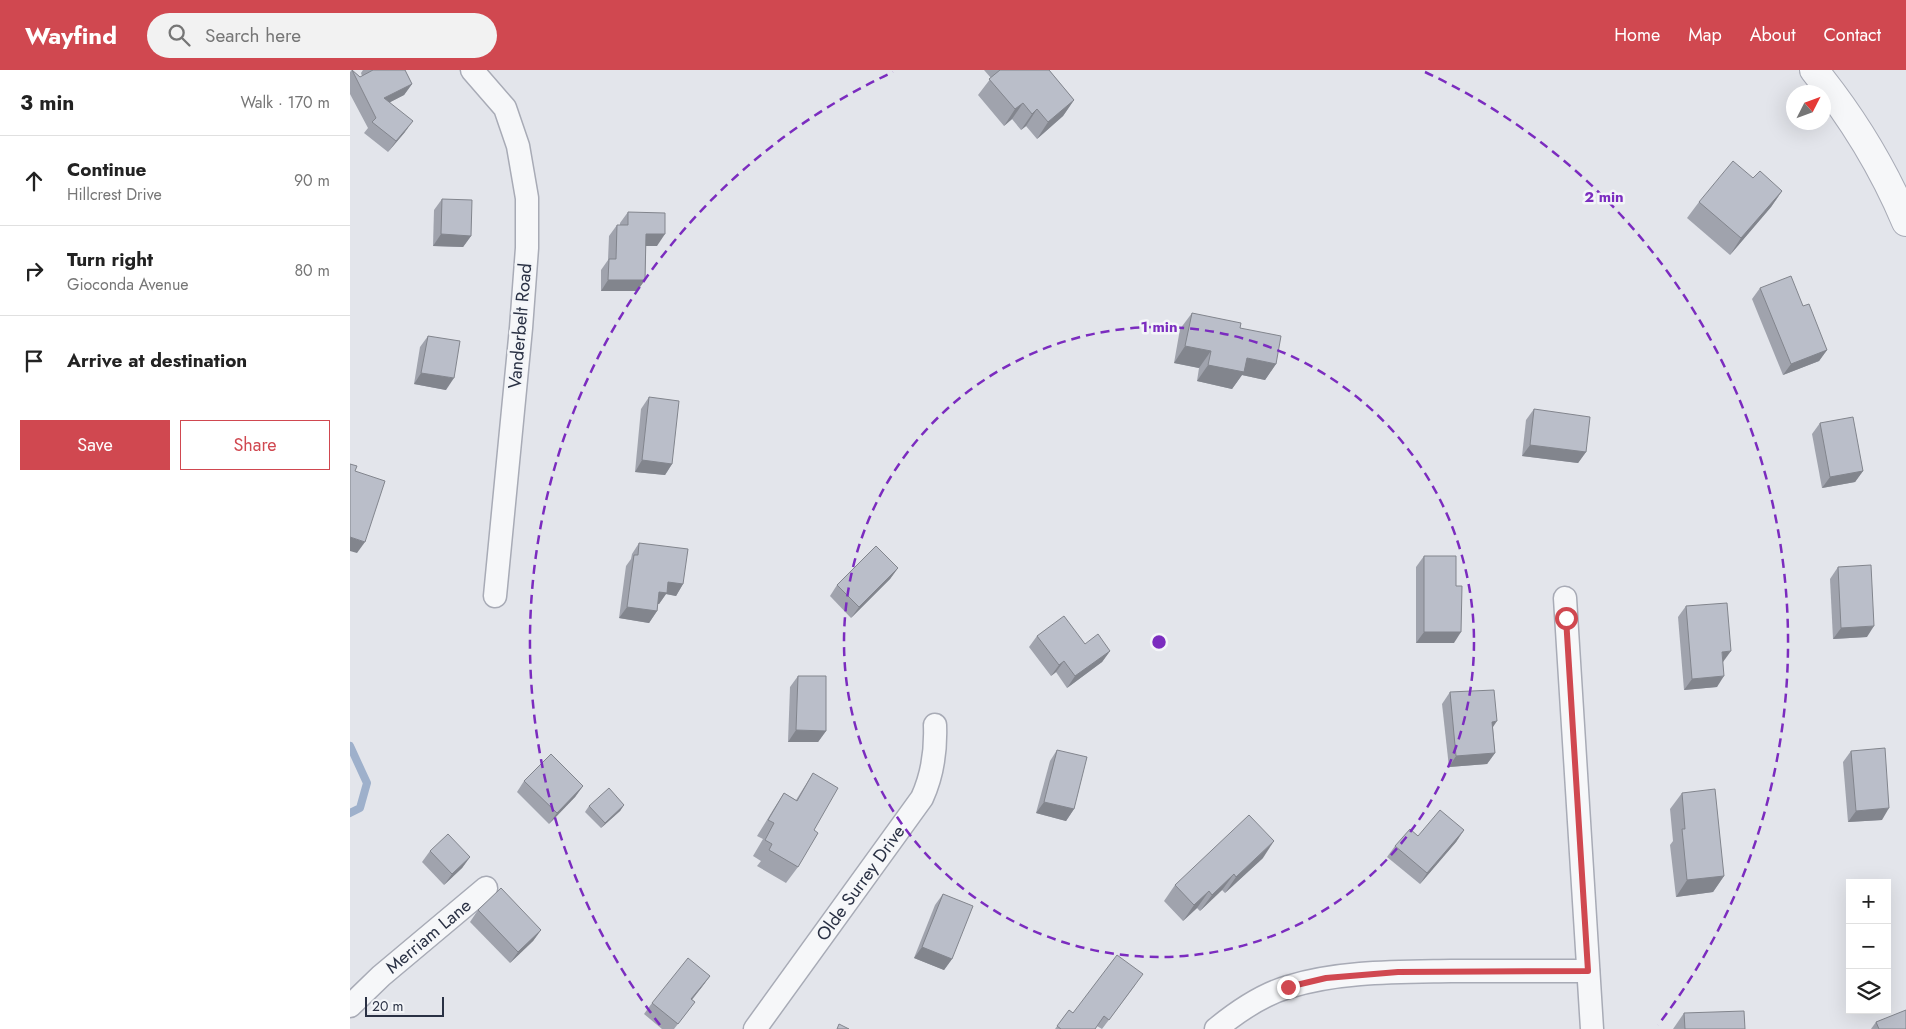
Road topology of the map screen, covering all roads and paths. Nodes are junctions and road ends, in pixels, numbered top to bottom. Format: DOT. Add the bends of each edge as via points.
graph roads {
  1 [pos="472,70"];
  2 [pos="1814,70"];
  3 [pos="1906,222"];
  4 [pos="495,596"];
  5 [pos="1565,598"];
  6 [pos="935,725"];
  7 [pos="486,888"];
  8 [pos="1588,971"];
  9 [pos="350,1006"];
  10 [pos="754,1029"];
  11 [pos="1216,1029"];
  12 [pos="1592,1029"];
  1 -- 4 [label="street, Vanderbelt Road" via="505,108 518,146 527,198 521,328"];
  2 -- 3 [label="street" via="1867,144 1889,182"];
  5 -- 8 [label="street"];
  6 -- 10 [label="street, Olde Surrey Drive" via="934,762 922,798"];
  7 -- 9 [label="street, Merriam Lane"];
  8 -- 11 [label="street" via="1398,972 1326,978 1288,987 1257,1000"];
  8 -- 12 [label="street"];
}
